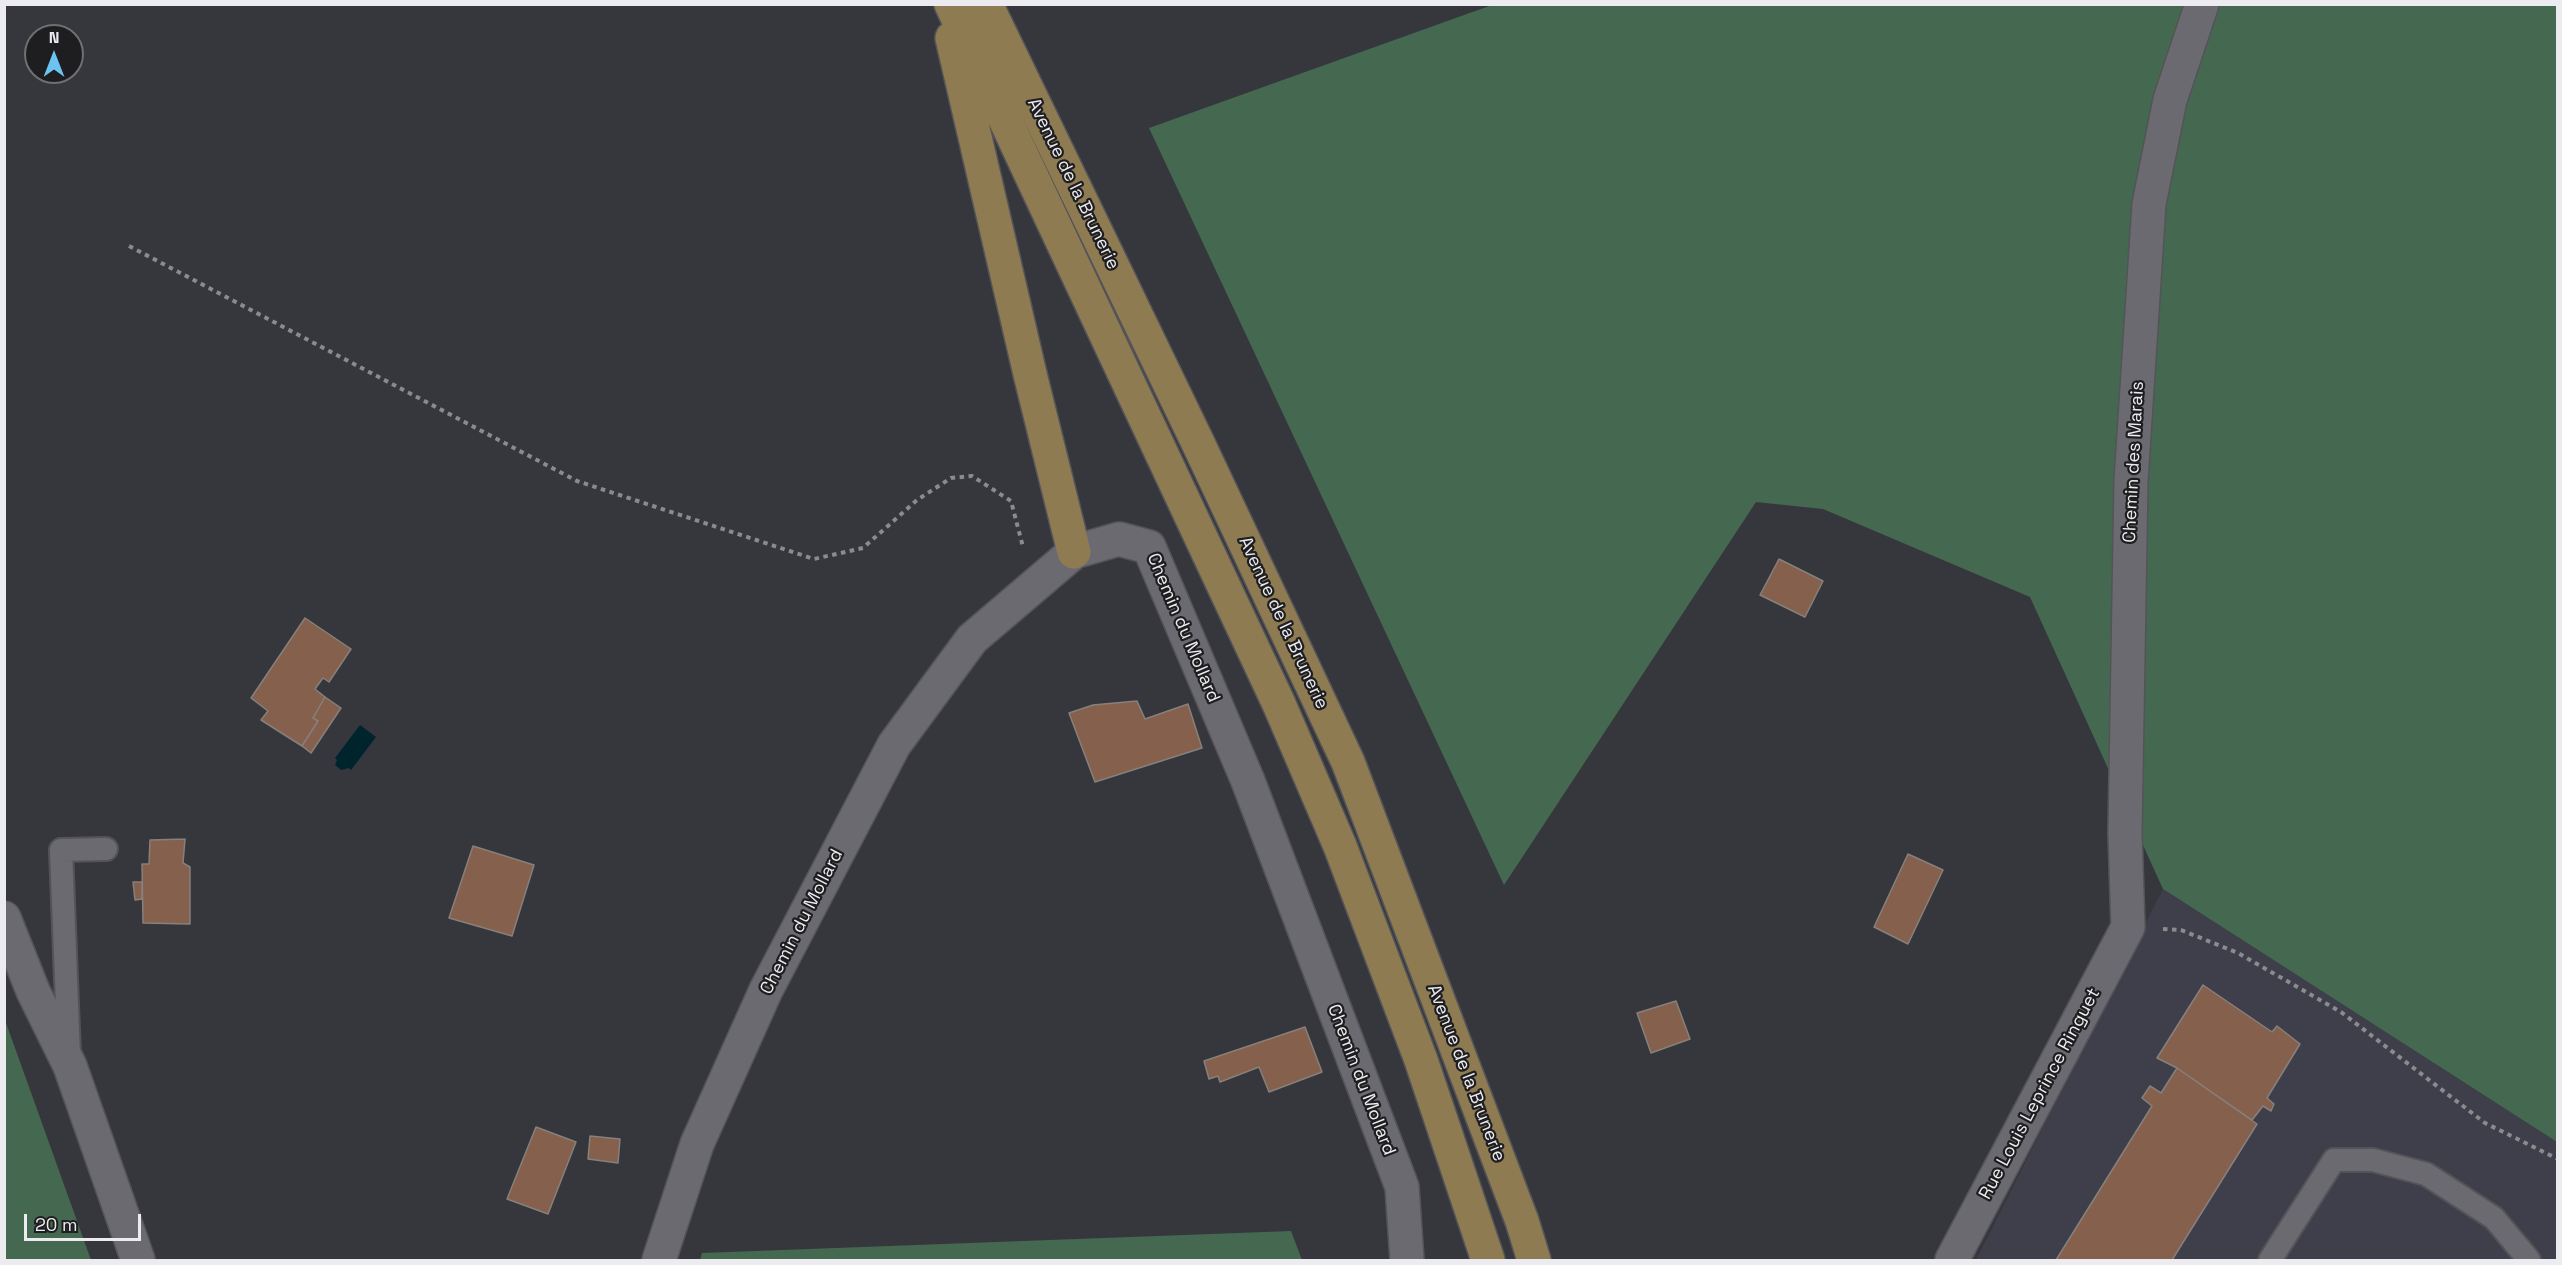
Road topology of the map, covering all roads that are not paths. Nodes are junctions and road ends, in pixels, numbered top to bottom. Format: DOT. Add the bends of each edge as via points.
graph roads {
  1 [pos="945,4"];
  2 [pos="951,4"];
  3 [pos="986,4"];
  4 [pos="2202,4"];
  5 [pos="1074,552"];
  6 [pos="106,849"];
  7 [pos="4,918"];
  8 [pos="2128,927"];
  9 [pos="70,1066"];
  10 [pos="138,1260"];
  11 [pos="659,1260"];
  12 [pos="1407,1260"];
  13 [pos="1488,1260"];
  14 [pos="1534,1260"];
  15 [pos="1952,1260"];
  16 [pos="2270,1260"];
  17 [pos="2529,1260"];
  1 -- 5 [label="main road"];
  2 -- 13 [label="main road" via="1279,704 1331,824 1421,1059"];
  3 -- 14 [label="main road, Avenue de la Brunerie" via="1348,762"];
  4 -- 8 [label="street, Chemin des Marais" via="2170,100 2149,204 2131,482 2125,833"];
  5 -- 11 [label="street, Chemin du Mollard" via="972,639 894,745 766,990 698,1144"];
  5 -- 12 [label="street, Chemin du Mollard" via="1119,539 1149,547 1248,781 1402,1187"];
  6 -- 9 [label="lane" via="61,850"];
  7 -- 9 [label="street" via="33,992"];
  8 -- 15 [label="street, Rue Louis Leprince Ringuet"];
  9 -- 10 [label="street"];
  16 -- 17 [label="lane" via="2334,1160 2373,1160 2426,1174 2494,1218"];
}
